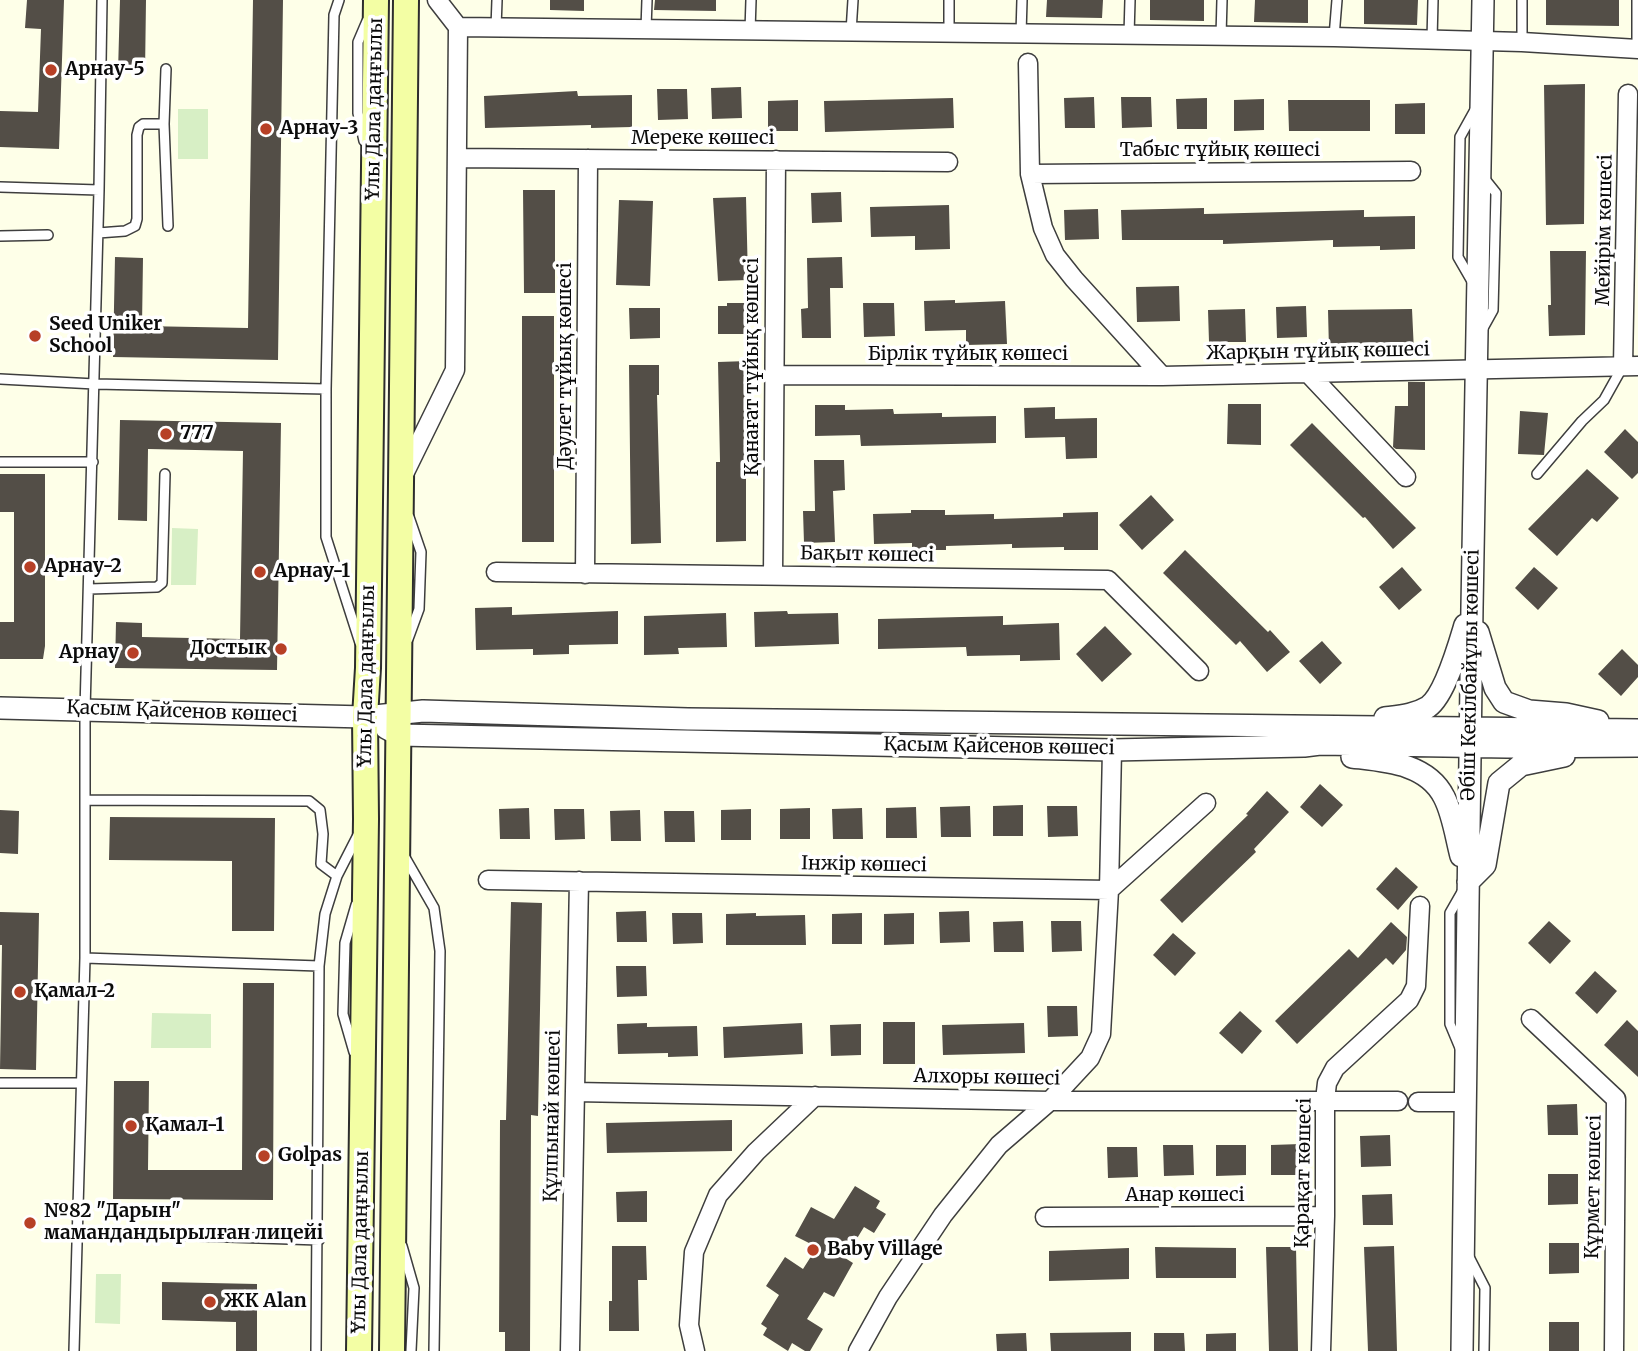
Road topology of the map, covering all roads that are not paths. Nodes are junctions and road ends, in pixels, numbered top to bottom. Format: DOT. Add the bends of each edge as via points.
graph roads {
  1 [pos="102,0"];
  2 [pos="339,0"];
  3 [pos="375,0"];
  4 [pos="406,0"];
  5 [pos="437,0"];
  6 [pos="497,0"];
  7 [pos="647,0"];
  8 [pos="751,0"];
  9 [pos="853,0"];
  10 [pos="949,0"];
  11 [pos="1022,0"];
  12 [pos="1130,0"];
  13 [pos="1222,0"];
  14 [pos="1337,0"];
  15 [pos="1433,0"];
  16 [pos="1483,0"];
  17 [pos="1522,0"];
  18 [pos="1637,0"];
  19 [pos="458,27"];
  20 [pos="496,28"];
  21 [pos="646,29"];
  22 [pos="750,31"];
  23 [pos="851,32"];
  24 [pos="948,33"];
  25 [pos="1021,34"];
  26 [pos="1129,35"];
  27 [pos="1221,36"];
  28 [pos="1334,37"];
  29 [pos="1432,40"];
  30 [pos="1482,41"];
  31 [pos="1522,41"];
  32 [pos="1638,49"];
  33 [pos="1028,63"];
  34 [pos="166,69"];
  35 [pos="1628,94"];
  36 [pos="1481,99"];
  37 [pos="164,124"];
  38 [pos="458,158"];
  39 [pos="588,159"];
  40 [pos="776,160"];
  41 [pos="948,162"];
  42 [pos="1411,171"];
  43 [pos="1480,173"];
  44 [pos="1030,174"];
  45 [pos="0,187"];
  46 [pos="99,190"];
  47 [pos="168,226"];
  48 [pos="98,233"];
  49 [pos="48,235"];
  50 [pos="0,236"];
  51 [pos="1478,291"];
  52 [pos="1477,339"];
  53 [pos="1630,366"];
  54 [pos="1476,370"];
  55 [pos="1309,374"];
  56 [pos="774,376"];
  57 [pos="1162,376"];
  58 [pos="0,379"];
  59 [pos="95,384"];
  60 [pos="326,389"];
  61 [pos="0,462"];
  62 [pos="93,462"];
  63 [pos="165,474"];
  64 [pos="1537,474"];
  65 [pos="1406,477"];
  66 [pos="400,486"];
  67 [pos="496,572"];
  68 [pos="585,574"];
  69 [pos="773,575"];
  70 [pos="89,589"];
  71 [pos="1472,607"];
  72 [pos="368,668"];
  73 [pos="1199,671"];
  74 [pos="0,708"];
  75 [pos="85,710"];
  76 [pos="365,717"];
  77 [pos="399,724"];
  78 [pos="1638,730"];
  79 [pos="1308,737"];
  80 [pos="1470,738"];
  81 [pos="1610,738"];
  82 [pos="1638,746"];
  83 [pos="1112,750"];
  84 [pos="86,800"];
  85 [pos="1206,803"];
  86 [pos="366,819"];
  87 [pos="398,845"];
  88 [pos="337,876"];
  89 [pos="488,880"];
  90 [pos="579,881"];
  91 [pos="1468,881"];
  92 [pos="1109,890"];
  93 [pos="1420,906"];
  94 [pos="85,957"];
  95 [pos="319,965"];
  96 [pos="1531,1019"];
  97 [pos="0,1083"];
  98 [pos="81,1083"];
  99 [pos="575,1092"];
  100 [pos="815,1096"];
  101 [pos="1325,1100"];
  102 [pos="1050,1101"];
  103 [pos="1398,1101"];
  104 [pos="1418,1102"];
  105 [pos="1465,1102"];
  106 [pos="393,1215"];
  107 [pos="1325,1216"];
  108 [pos="1045,1217"];
  109 [pos="78,1232"];
  110 [pos="319,1240"];
  111 [pos="1463,1245"];
  112 [pos="74,1351"];
  113 [pos="316,1351"];
  114 [pos="359,1351"];
  115 [pos="391,1351"];
  116 [pos="411,1351"];
  117 [pos="434,1351"];
  118 [pos="570,1351"];
  119 [pos="695,1351"];
  120 [pos="858,1351"];
  121 [pos="1321,1351"];
  122 [pos="1462,1351"];
  123 [pos="1485,1351"];
  124 [pos="1614,1351"];
  1 -- 46 [label="lane"];
  2 -- 60 [label="lane" via="334,15"];
  3 -- 72 [label="main road, Ұлы Дала даңғылы"];
  4 -- 66 [label="main road, Ұлы Дала даңғылы"];
  5 -- 19 [label="street"];
  6 -- 20 [label="lane"];
  7 -- 21 [label="lane"];
  8 -- 22 [label="lane"];
  9 -- 23 [label="lane"];
  10 -- 24 [label="lane"];
  11 -- 25 [label="lane"];
  12 -- 26 [label="lane"];
  13 -- 27 [label="lane"];
  14 -- 28 [label="lane"];
  15 -- 29 [label="lane"];
  16 -- 30 [label="street, Әбіш Кекілбайұлы көшесі"];
  17 -- 31 [label="lane"];
  18 -- 32 [label="lane"];
  19 -- 20 [label="street"];
  19 -- 38 [label="street"];
  20 -- 21 [label="street"];
  21 -- 22 [label="street"];
  22 -- 23 [label="street"];
  23 -- 24 [label="street"];
  24 -- 25 [label="street"];
  25 -- 26 [label="street"];
  26 -- 27 [label="street"];
  27 -- 28 [label="street"];
  28 -- 29 [label="street"];
  29 -- 30 [label="street"];
  30 -- 31 [label="street"];
  30 -- 36 [label="street, Әбіш Кекілбайұлы көшесі"];
  31 -- 32 [label="street"];
  33 -- 44 [label="street"];
  34 -- 37 [label="lane"];
  35 -- 53 [label="street, Мейірім көшесі"];
  36 -- 43 [label="street, Әбіш Кекілбайұлы көшесі"];
  36 -- 51 [label="lane" via="1460,137 1458,257"];
  37 -- 47 [label="lane"];
  37 -- 48 [label="lane" via="143,124 136,135 135,226"];
  38 -- 39 [label="street, Мереке көшесі"];
  38 -- 66 [label="street" via="455,370"];
  39 -- 40 [label="street, Мереке көшесі"];
  39 -- 68 [label="street, Дәулет тұйық көшесі"];
  40 -- 41 [label="street, Мереке көшесі"];
  40 -- 56 [label="street, Қанағат тұйық көшесі"];
  42 -- 44 [label="street, Табыс тұйық көшесі"];
  43 -- 51 [label="street, Әбіш Кекілбайұлы көшесі"];
  43 -- 52 [label="lane" via="1496,192 1493,310"];
  44 -- 57 [label="street" via="1043,229 1055,255"];
  45 -- 46 [label="lane"];
  46 -- 48 [label="lane"];
  48 -- 59 [label="lane"];
  49 -- 50 [label="lane"];
  51 -- 52 [label="street, Әбіш Кекілбайұлы көшесі"];
  52 -- 54 [label="street, Әбіш Кекілбайұлы көшесі"];
  53 -- 54 [label="street, Жарқын тұйық көшесі"];
  53 -- 64 [label="lane"];
  54 -- 55 [label="street, Жарқын тұйық көшесі"];
  54 -- 71 [label="street, Әбіш Кекілбайұлы көшесі"];
  55 -- 57 [label="street, Жарқын тұйық көшесі"];
  55 -- 65 [label="street"];
  56 -- 57 [label="street, Бірлік тұйық көшесі"];
  56 -- 69 [label="street, Қанағат тұйық көшесі"];
  58 -- 59 [label="lane"];
  59 -- 60 [label="lane"];
  59 -- 62 [label="lane"];
  60 -- 72 [label="lane" via="326,537"];
  61 -- 62 [label="lane"];
  62 -- 70 [label="lane"];
  63 -- 70 [label="lane" via="162,583 157,587"];
  66 -- 77 [label="main road, Ұлы Дала даңғылы"];
  67 -- 68 [label="street, Бақыт көшесі"];
  68 -- 69 [label="street, Бақыт көшесі"];
  69 -- 73 [label="street, Бақыт көшесі" via="1108,580"];
  70 -- 75 [label="lane"];
  71 -- 79 [label="street" via="1449,675 1431,705 1412,715"];
  71 -- 80 [label="street, Әбіш Кекілбайұлы көшесі"];
  71 -- 81 [label="street" via="1495,688 1504,702 1529,711 1604,722"];
  72 -- 76 [label="main road, Ұлы Дала даңғылы"];
  74 -- 75 [label="street, Қасым Қайсенов көшесі"];
  75 -- 76 [label="street, Қасым Қайсенов көшесі"];
  75 -- 84 [label="lane"];
  76 -- 77 [label="street, Қасым Қайсенов көшесі"];
  76 -- 86 [label="main road, Ұлы Дала даңғылы"];
  77 -- 79 [label="street, Қасым Қайсенов көшесі" via="424,711 1037,722"];
  77 -- 83 [label="street, Қасым Қайсенов көшесі"];
  77 -- 87 [label="main road, Ұлы Дала даңғылы"];
  78 -- 81 [label="street, Қасым Қайсенов көшесі"];
  79 -- 80 [label="street, Қасым Қайсенов көшесі" via="1320,744"];
  79 -- 83 [label="street, Қасым Қайсенов көшесі"];
  79 -- 91 [label="street" via="1338,755 1398,762 1435,783 1445,798"];
  80 -- 81 [label="street, Қасым Қайсенов көшесі"];
  80 -- 91 [label="street, Әбіш Кекілбайұлы көшесі"];
  81 -- 82 [label="street, Қасым Қайсенов көшесі"];
  81 -- 91 [label="street" via="1521,765 1499,783 1485,865"];
  83 -- 92 [label="street"];
  84 -- 88 [label="lane" via="309,801 320,810 321,864"];
  84 -- 94 [label="lane"];
  85 -- 92 [label="street"];
  86 -- 88 [label="lane"];
  86 -- 114 [label="main road, Ұлы Дала даңғылы"];
  87 -- 106 [label="main road, Ұлы Дала даңғылы"];
  87 -- 117 [label="lane" via="435,908 440,951"];
  88 -- 95 [label="lane" via="325,914"];
  89 -- 90 [label="street, Інжір көшесі"];
  90 -- 92 [label="street, Інжір көшесі"];
  90 -- 99 [label="street, Құлпынай көшесі"];
  91 -- 105 [label="street, Әбіш Кекілбайұлы көшесі"];
  92 -- 102 [label="street" via="1101,1034 1090,1058"];
  93 -- 101 [label="street, Қарақат көшесі" via="1416,986 1409,1000 1335,1068"];
  94 -- 95 [label="lane"];
  94 -- 98 [label="lane"];
  95 -- 110 [label="lane"];
  96 -- 124 [label="street, Құрмет көшесі" via="1616,1099"];
  97 -- 98 [label="lane"];
  98 -- 109 [label="lane"];
  99 -- 100 [label="street, Алхоры көшесі"];
  99 -- 118 [label="street, Құлпынай көшесі"];
  100 -- 102 [label="street, Алхоры көшесі"];
  100 -- 119 [label="street" via="719,1195 694,1252 689,1325"];
  101 -- 102 [label="street, Алхоры көшесі"];
  101 -- 103 [label="street, Алхоры көшесі"];
  101 -- 107 [label="street, Қарақат көшесі"];
  102 -- 120 [label="street" via="999,1145 943,1215"];
  104 -- 105 [label="street"];
  105 -- 111 [label="street, Әбіш Кекілбайұлы көшесі"];
  106 -- 115 [label="main road, Ұлы Дала даңғылы"];
  106 -- 116 [label="lane" via="414,1288"];
  107 -- 108 [label="street, Анар көшесі"];
  107 -- 121 [label="street, Қарақат көшесі"];
  109 -- 110 [label="lane"];
  109 -- 112 [label="lane"];
  110 -- 113 [label="lane"];
  111 -- 122 [label="street, Әбіш Кекілбайұлы көшесі"];
  111 -- 123 [label="lane" via="1485,1288"];
}
